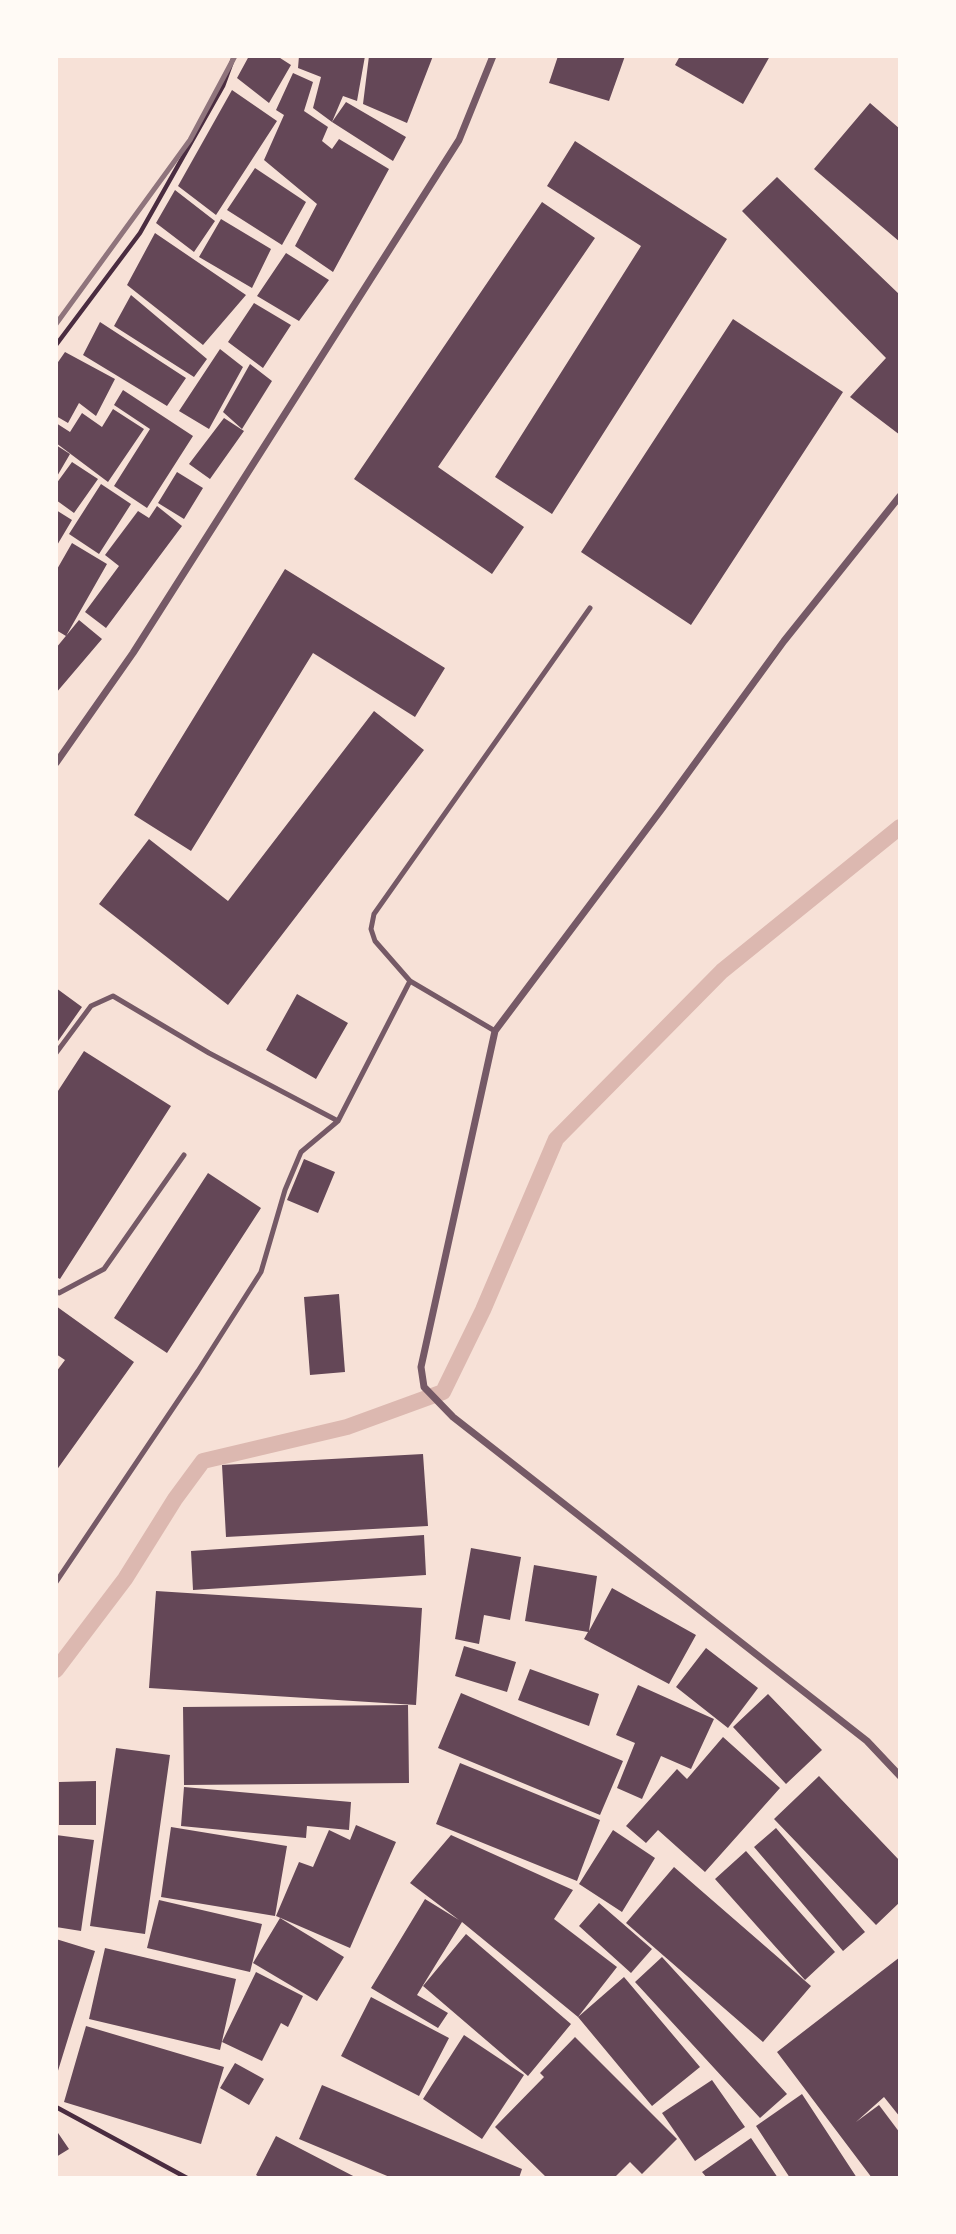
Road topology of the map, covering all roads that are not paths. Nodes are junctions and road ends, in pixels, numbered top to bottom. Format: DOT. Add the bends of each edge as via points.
graph roads {
  1 [pos="492,56"];
  2 [pos="900,496"];
  3 [pos="590,608"];
  4 [pos="56,763"];
  5 [pos="410,981"];
  6 [pos="495,1031"];
  7 [pos="56,1053"];
  8 [pos="338,1121"];
  9 [pos="184,1155"];
  10 [pos="56,1291"];
  11 [pos="56,1582"];
  12 [pos="900,1776"];
  1 -- 4 [label="street" via="459,140 133,653"];
  2 -- 6 [label="street" via="784,641"];
  3 -- 5 [label="lane" via="374,914 371,929 375,941"];
  5 -- 6 [label="lane"];
  5 -- 8 [label="lane"];
  6 -- 12 [label="street" via="425,1342 424,1387 447,1411 867,1741"];
  7 -- 8 [label="lane" via="90,1006 113,996"];
  8 -- 11 [label="lane" via="301,1152 261,1272"];
  9 -- 10 [label="lane" via="104,1269"];
}
